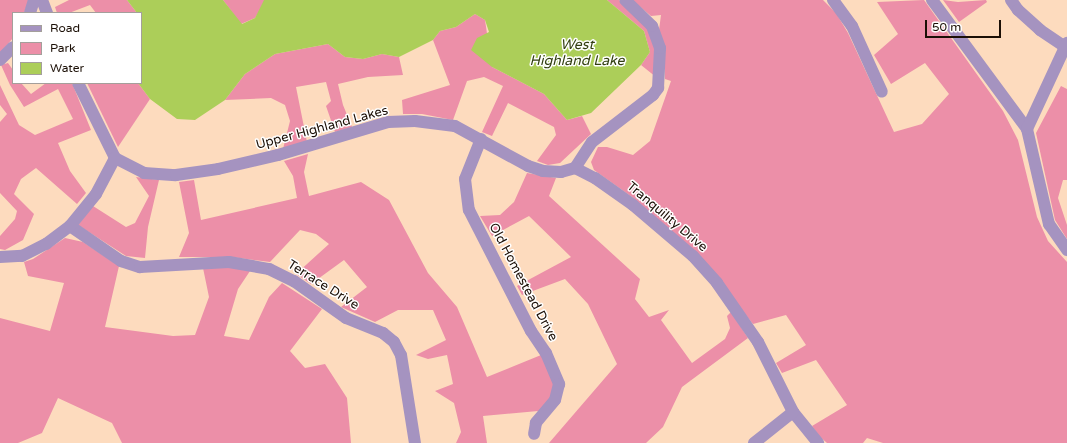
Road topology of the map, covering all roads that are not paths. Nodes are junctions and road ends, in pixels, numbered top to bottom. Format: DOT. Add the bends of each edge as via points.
graph roads {
  1 [pos="34,0"];
  2 [pos="42,0"];
  3 [pos="625,0"];
  4 [pos="833,0"];
  5 [pos="932,0"];
  6 [pos="1011,0"];
  7 [pos="30,12"];
  8 [pos="47,12"];
  9 [pos="1067,46"];
  10 [pos="12,48"];
  11 [pos="0,60"];
  12 [pos="78,84"];
  13 [pos="882,92"];
  14 [pos="1027,129"];
  15 [pos="481,139"];
  16 [pos="115,158"];
  17 [pos="575,168"];
  18 [pos="70,226"];
  19 [pos="1067,250"];
  20 [pos="0,257"];
  21 [pos="792,412"];
  22 [pos="534,434"];
  23 [pos="416,443"];
  24 [pos="754,443"];
  25 [pos="818,443"];
  1 -- 7 [label="street"];
  2 -- 8 [label="street"];
  3 -- 17 [label="street" via="652,26 660,48 658,88 653,95 592,142"];
  4 -- 13 [label="street" via="852,26"];
  5 -- 14 [label="street"];
  6 -- 9 [label="street" via="1040,30"];
  9 -- 14 [label="street"];
  10 -- 11 [label="street"];
  12 -- 16 [label="street"];
  14 -- 19 [label="street" via="1049,224"];
  15 -- 16 [label="street, Upper Highland Lakes" via="455,126 415,121 388,122 278,155 176,175 144,173"];
  15 -- 17 [label="street, Upper Highland Lakes" via="528,166 543,171 561,172"];
  15 -- 22 [label="street, Old Homestead Drive" via="465,179 469,210 531,331 548,358 559,384 555,400 536,423"];
  16 -- 18 [label="street" via="96,194"];
  17 -- 21 [label="street, Tranquility Drive" via="595,178 639,209 693,256 717,283 758,342"];
  18 -- 20 [label="street" via="46,244 22,256"];
  18 -- 23 [label="street, Terrace Drive" via="121,261 140,266 229,262 269,269 294,281 346,318 383,333 394,342 401,355"];
  21 -- 24 [label="street"];
  21 -- 25 [label="street, Tranquility Drive"];
}
